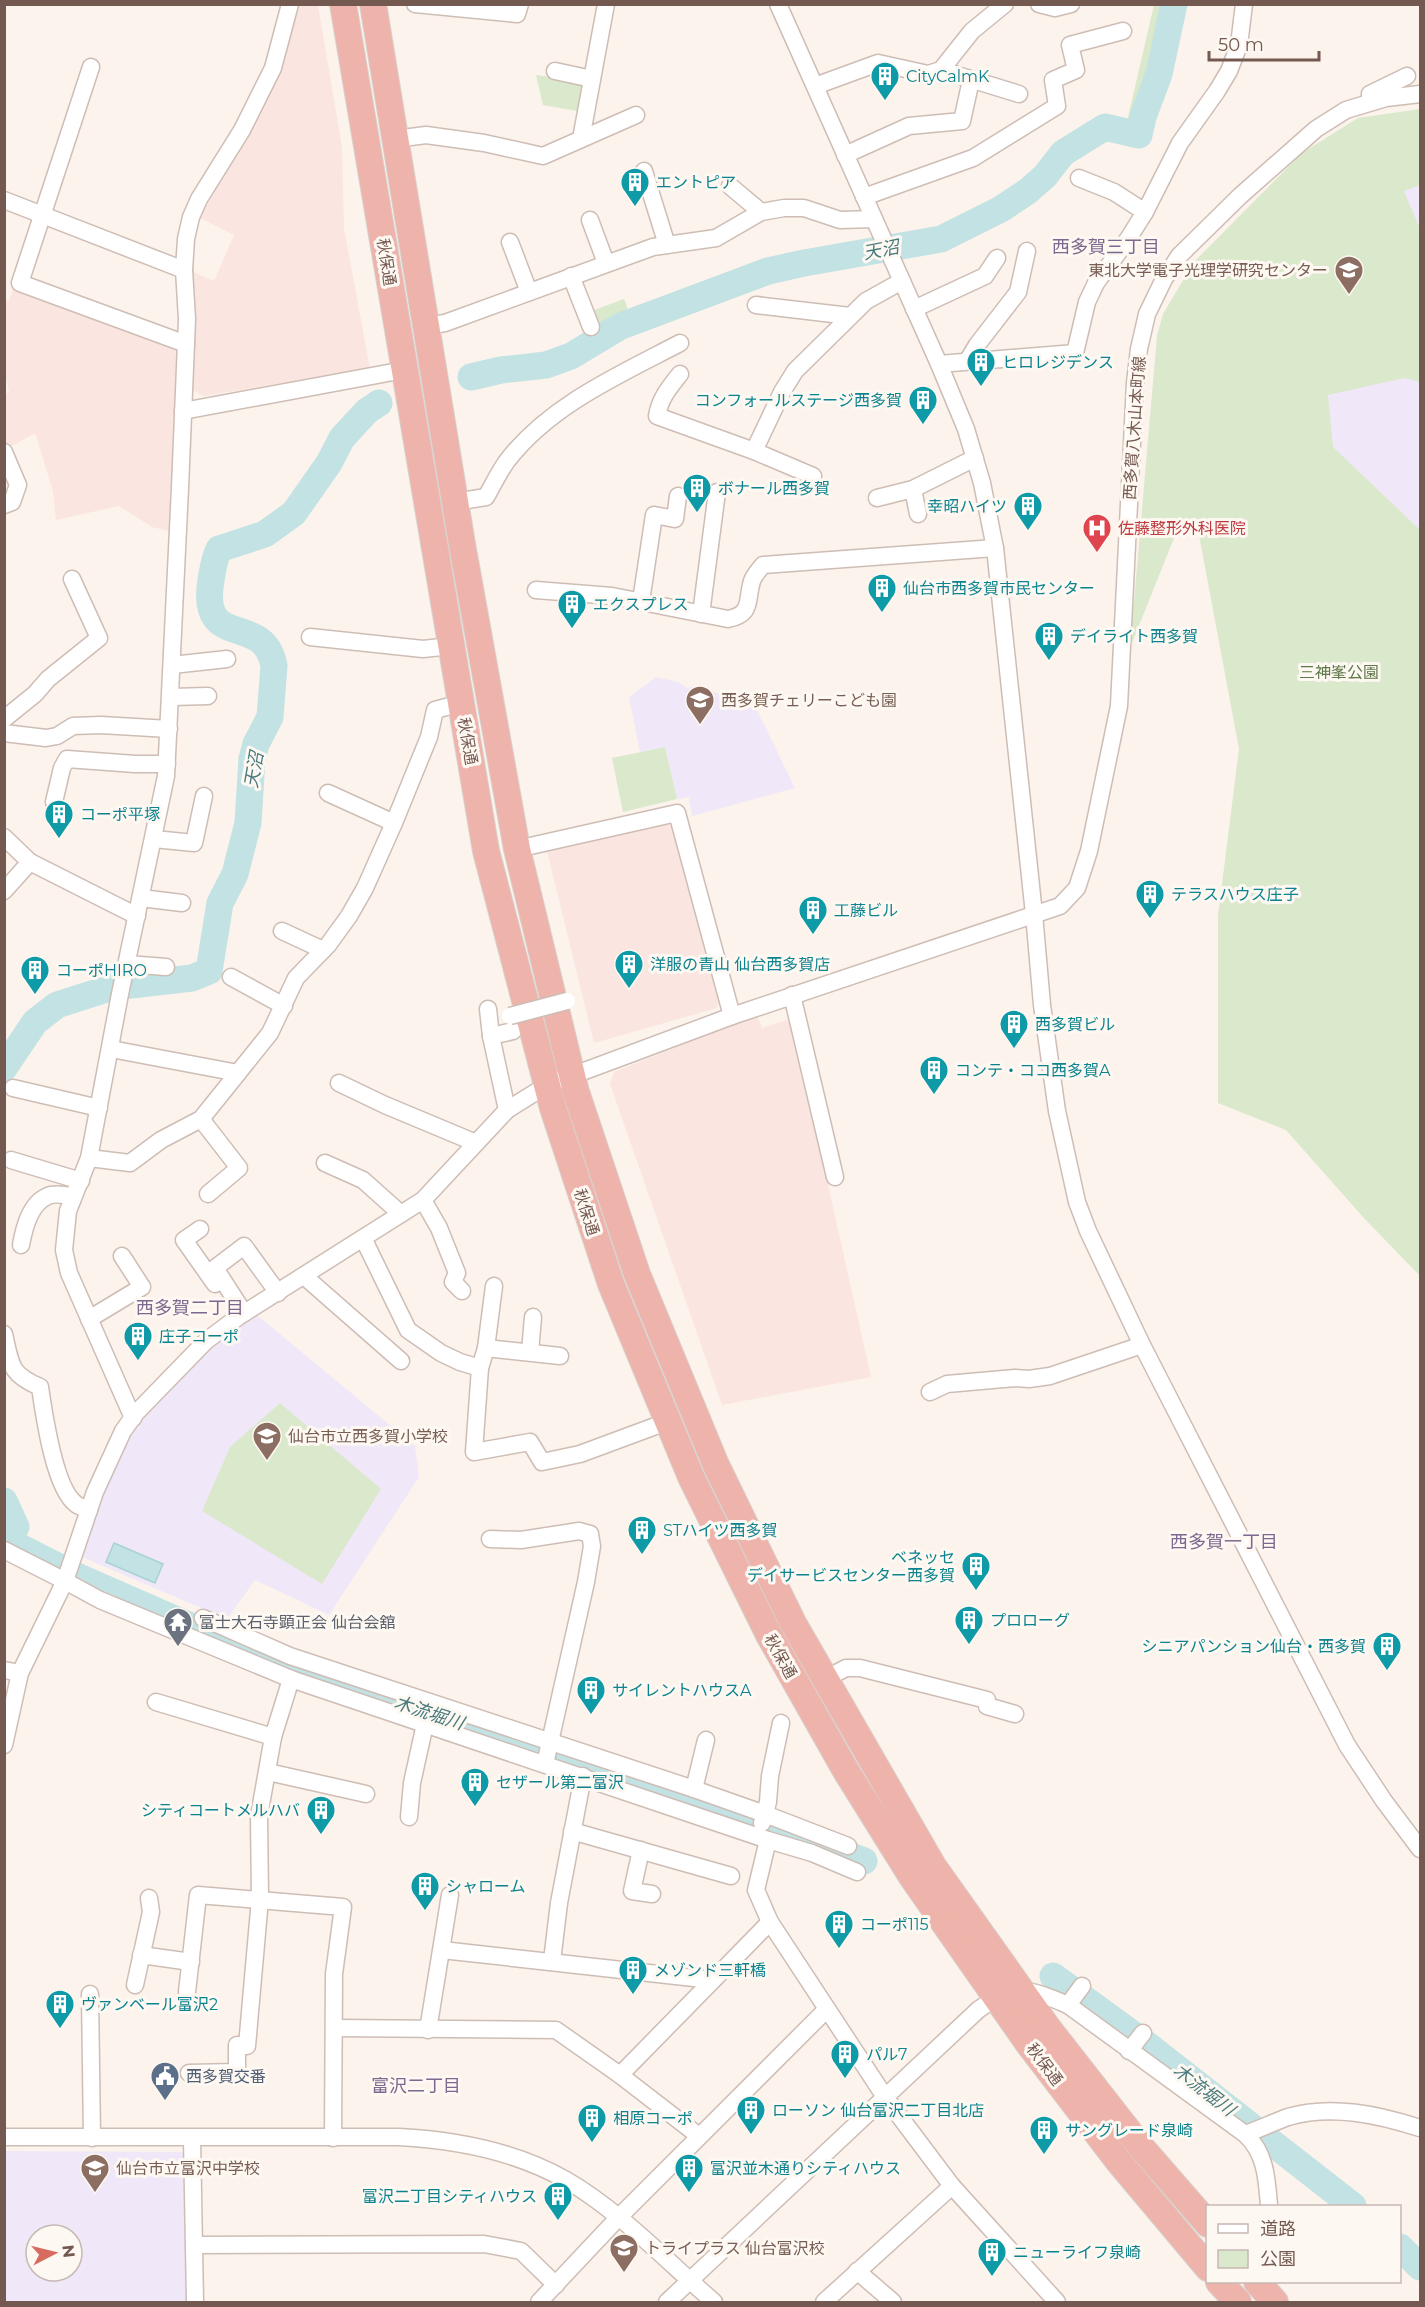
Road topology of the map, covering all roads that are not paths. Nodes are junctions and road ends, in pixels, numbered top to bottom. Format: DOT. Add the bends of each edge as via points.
graph roads {
  1 [pos="291,4"];
  2 [pos="344,4"];
  3 [pos="373,4"];
  4 [pos="415,4"];
  5 [pos="520,4"];
  6 [pos="606,4"];
  7 [pos="778,4"];
  8 [pos="1005,4"];
  9 [pos="1039,4"];
  10 [pos="1071,4"];
  11 [pos="1244,4"];
  12 [pos="1123,31"];
  13 [pos="91,67"];
  14 [pos="941,70"];
  15 [pos="555,71"];
  16 [pos="1407,76"];
  17 [pos="592,79"];
  18 [pos="971,80"];
  19 [pos="815,86"];
  20 [pos="1019,94"];
  21 [pos="1420,94"];
  22 [pos="1370,102"];
  23 [pos="636,115"];
  24 [pos="395,139"];
  25 [pos="581,139"];
  26 [pos="844,155"];
  27 [pos="644,171"];
  28 [pos="1079,177"];
  29 [pos="729,186"];
  30 [pos="864,198"];
  31 [pos="4,200"];
  32 [pos="761,212"];
  33 [pos="1145,212"];
  34 [pos="41,214"];
  35 [pos="873,219"];
  36 [pos="590,220"];
  37 [pos="510,242"];
  38 [pos="667,245"];
  39 [pos="1027,251"];
  40 [pos="997,258"];
  41 [pos="606,263"];
  42 [pos="184,270"];
  43 [pos="571,276"];
  44 [pos="902,281"];
  45 [pos="529,292"];
  46 [pos="756,305"];
  47 [pos="914,309"];
  48 [pos="850,316"];
  49 [pos="426,326"];
  50 [pos="591,327"];
  51 [pos="680,343"];
  52 [pos="186,344"];
  53 [pos="968,360"];
  54 [pos="939,364"];
  55 [pos="404,370"];
  56 [pos="680,374"];
  57 [pos="183,411"];
  58 [pos="754,451"];
  59 [pos="4,452"];
  60 [pos="975,458"];
  61 [pos="813,476"];
  62 [pos="913,489"];
  63 [pos="717,492"];
  64 [pos="678,496"];
  65 [pos="877,498"];
  66 [pos="455,502"];
  67 [pos="4,505"];
  68 [pos="918,514"];
  69 [pos="995,548"];
  70 [pos="72,579"];
  71 [pos="536,590"];
  72 [pos="641,601"];
  73 [pos="701,615"];
  74 [pos="310,637"];
  75 [pos="451,646"];
  76 [pos="227,658"];
  77 [pos="172,665"];
  78 [pos="208,696"];
  79 [pos="171,697"];
  80 [pos="461,703"];
  81 [pos="4,719"];
  82 [pos="169,729"];
  83 [pos="4,734"];
  84 [pos="167,764"];
  85 [pos="328,793"];
  86 [pos="204,796"];
  87 [pos="54,802"];
  88 [pos="394,823"];
  89 [pos="4,837"];
  90 [pos="154,839"];
  91 [pos="517,849"];
  92 [pos="30,862"];
  93 [pos="4,891"];
  94 [pos="141,898"];
  95 [pos="182,903"];
  96 [pos="1034,914"];
  97 [pos="137,916"];
  98 [pos="282,931"];
  99 [pos="323,950"];
  100 [pos="166,967"];
  101 [pos="231,977"];
  102 [pos="123,979"];
  103 [pos="792,995"];
  104 [pos="567,1001"];
  105 [pos="284,1006"];
  106 [pos="488,1009"];
  107 [pos="732,1016"];
  108 [pos="518,1026"];
  109 [pos="491,1036"];
  110 [pos="111,1049"];
  111 [pos="238,1072"];
  112 [pos="573,1076"];
  113 [pos="339,1083"];
  114 [pos="547,1085"];
  115 [pos="13,1088"];
  116 [pos="99,1108"];
  117 [pos="507,1110"];
  118 [pos="201,1119"];
  119 [pos="476,1143"];
  120 [pos="89,1158"];
  121 [pos="11,1160"];
  122 [pos="325,1163"];
  123 [pos="836,1177"];
  124 [pos="81,1180"];
  125 [pos="208,1194"];
  126 [pos="72,1196"];
  127 [pos="423,1200"];
  128 [pos="401,1214"];
  129 [pos="200,1229"];
  130 [pos="363,1238"];
  131 [pos="21,1245"];
  132 [pos="122,1256"];
  133 [pos="304,1276"];
  134 [pos="494,1286"];
  135 [pos="462,1292"];
  136 [pos="278,1293"];
  137 [pos="241,1315"];
  138 [pos="533,1317"];
  139 [pos="89,1319"];
  140 [pos="4,1334"];
  141 [pos="1142,1344"];
  142 [pos="486,1348"];
  143 [pos="530,1352"];
  144 [pos="560,1356"];
  145 [pos="401,1361"];
  146 [pos="480,1368"];
  147 [pos="930,1392"];
  148 [pos="133,1418"];
  149 [pos="669,1421"];
  150 [pos="89,1510"];
  151 [pos="490,1539"];
  152 [pos="4,1550"];
  153 [pos="65,1580"];
  154 [pos="200,1624"];
  155 [pos="12,1672"];
  156 [pos="291,1679"];
  157 [pos="825,1679"];
  158 [pos="156,1702"];
  159 [pos="1015,1714"];
  160 [pos="781,1723"];
  161 [pos="425,1724"];
  162 [pos="273,1737"];
  163 [pos="706,1740"];
  164 [pos="4,1745"];
  165 [pos="548,1752"];
  166 [pos="268,1772"];
  167 [pos="583,1776"];
  168 [pos="694,1790"];
  169 [pos="366,1794"];
  170 [pos="409,1817"];
  171 [pos="763,1827"];
  172 [pos="572,1831"];
  173 [pos="848,1846"];
  174 [pos="1420,1849"];
  175 [pos="640,1850"];
  176 [pos="857,1872"];
  177 [pos="731,1876"];
  178 [pos="652,1894"];
  179 [pos="450,1895"];
  180 [pos="149,1898"];
  181 [pos="260,1899"];
  182 [pos="770,1922"];
  183 [pos="442,1950"];
  184 [pos="141,1955"];
  185 [pos="191,1962"];
  186 [pos="552,1962"];
  187 [pos="712,1980"];
  188 [pos="135,1985"];
  189 [pos="187,1992"];
  190 [pos="1008,1993"];
  191 [pos="90,1994"];
  192 [pos="827,2009"];
  193 [pos="335,2028"];
  194 [pos="428,2030"];
  195 [pos="189,2073"];
  196 [pos="620,2074"];
  197 [pos="885,2097"];
  198 [pos="1420,2128"];
  199 [pos="1247,2133"];
  200 [pos="699,2136"];
  201 [pos="4,2138"];
  202 [pos="92,2138"];
  203 [pos="192,2138"];
  204 [pos="333,2138"];
  205 [pos="952,2186"];
  206 [pos="1269,2205"];
  207 [pos="618,2218"];
  208 [pos="1206,2222"];
  209 [pos="195,2245"];
  210 [pos="1206,2266"];
  211 [pos="857,2271"];
  212 [pos="690,2282"];
  213 [pos="1220,2283"];
  214 [pos="556,2285"];
  215 [pos="195,2302"];
  216 [pos="539,2302"];
  217 [pos="667,2302"];
  218 [pos="714,2302"];
  219 [pos="824,2302"];
  220 [pos="893,2302"];
  221 [pos="1057,2302"];
  222 [pos="1238,2302"];
  1 -- 42 [label="street" via="273,68 191,217"];
  2 -- 55 [label="highway, 秋保通"];
  3 -- 24 [label="highway, 秋保通"];
  4 -- 5 [label="street" via="517,14"];
  6 -- 17 [label="street"];
  7 -- 19 [label="street"];
  8 -- 14 [label="street" via="972,31"];
  9 -- 10 [label="street" via="1054,8"];
  11 -- 33 [label="street" via="1239,45 1229,71 1180,143"];
  12 -- 30 [label="street" via="1070,45 1076,70 1053,80 1058,106 973,158"];
  13 -- 34 [label="street"];
  14 -- 18 [label="street"];
  14 -- 19 [label="street" via="928,74 878,63"];
  15 -- 17 [label="street"];
  16 -- 22 [label="street" via="1370,94"];
  17 -- 25 [label="street"];
  18 -- 20 [label="street"];
  18 -- 26 [label="street" via="962,121 909,126"];
  19 -- 26 [label="street"];
  21 -- 22 [label="street, 西多賀八木山本町線"];
  22 -- 96 [label="street, 西多賀八木山本町線" via="1346,110 1316,129 1240,196 1179,256 1147,314 1135,383 1117,716 1100,803 1077,888 1060,906"];
  23 -- 25 [label="street"];
  24 -- 25 [label="street" via="426,135 543,156"];
  24 -- 49 [label="highway, 秋保通"];
  26 -- 30 [label="street"];
  27 -- 38 [label="street"];
  28 -- 33 [label="street" via="1114,192"];
  29 -- 32 [label="street"];
  30 -- 35 [label="street"];
  31 -- 34 [label="street"];
  32 -- 35 [label="street" via="804,208 840,220"];
  32 -- 38 [label="street" via="716,238"];
  33 -- 53 [label="street" via="1086,302 1075,353"];
  34 -- 42 [label="street"];
  34 -- 52 [label="street" via="20,283"];
  35 -- 44 [label="street"];
  36 -- 41 [label="street"];
  37 -- 45 [label="street"];
  38 -- 41 [label="street"];
  39 -- 53 [label="street" via="1018,292"];
  40 -- 47 [label="street" via="985,276"];
  41 -- 43 [label="street"];
  42 -- 52 [label="street"];
  43 -- 45 [label="street"];
  43 -- 50 [label="street"];
  44 -- 47 [label="street"];
  44 -- 48 [label="street" via="866,300"];
  45 -- 49 [label="street" via="445,323"];
  46 -- 48 [label="street"];
  47 -- 54 [label="street"];
  48 -- 58 [label="street" via="795,371"];
  49 -- 66 [label="highway, 秋保通"];
  51 -- 66 [label="street" via="600,384 563,409 507,461 486,497"];
  52 -- 57 [label="street"];
  53 -- 54 [label="street"];
  54 -- 60 [label="street"];
  55 -- 57 [label="street"];
  55 -- 75 [label="highway, 秋保通"];
  56 -- 58 [label="street" via="666,390 657,416"];
  57 -- 77 [label="street"];
  58 -- 61 [label="street"];
  59 -- 67 [label="street" via="18,485 12,502"];
  60 -- 62 [label="street"];
  60 -- 69 [label="street"];
  62 -- 65 [label="street"];
  62 -- 68 [label="street"];
  63 -- 73 [label="street"];
  64 -- 72 [label="street" via="675,519 654,515"];
  66 -- 91 [label="highway, 秋保通"];
  69 -- 73 [label="street" via="763,565 753,579 747,609 741,616 728,619"];
  69 -- 96 [label="street"];
  70 -- 81 [label="street" via="99,638"];
  71 -- 72 [label="street"];
  72 -- 73 [label="street"];
  74 -- 75 [label="street" via="423,649"];
  75 -- 80 [label="highway, 秋保通"];
  76 -- 77 [label="street"];
  77 -- 79 [label="street"];
  78 -- 79 [label="street"];
  79 -- 82 [label="street"];
  80 -- 88 [label="street" via="435,710 429,737"];
  80 -- 108 [label="highway, 秋保通"];
  82 -- 83 [label="street" via="101,725 73,726 46,738"];
  82 -- 84 [label="street"];
  84 -- 87 [label="street" via="67,759"];
  84 -- 90 [label="street"];
  85 -- 88 [label="street"];
  86 -- 90 [label="street" via="194,843"];
  88 -- 99 [label="street" via="365,888"];
  89 -- 92 [label="street"];
  90 -- 94 [label="street"];
  91 -- 107 [label="street" via="677,813"];
  91 -- 112 [label="highway, 秋保通"];
  92 -- 93 [label="street"];
  92 -- 97 [label="street"];
  94 -- 95 [label="street"];
  94 -- 97 [label="street"];
  96 -- 103 [label="street, 西多賀八木山本町線"];
  96 -- 141 [label="street" via="1053,1084 1073,1188 1088,1231"];
  97 -- 102 [label="street"];
  98 -- 99 [label="street"];
  99 -- 105 [label="street" via="296,978"];
  100 -- 102 [label="street"];
  101 -- 105 [label="street"];
  102 -- 110 [label="street"];
  103 -- 107 [label="street, 西多賀八木山本町線"];
  103 -- 123 [label="street"];
  104 -- 108 [label="street, bridge"];
  105 -- 111 [label="street" via="270,1033"];
  106 -- 109 [label="street"];
  107 -- 112 [label="street, 西多賀八木山本町線"];
  108 -- 109 [label="street"];
  108 -- 114 [label="highway, 秋保通"];
  109 -- 117 [label="street"];
  110 -- 111 [label="street"];
  110 -- 116 [label="street"];
  111 -- 118 [label="street"];
  112 -- 114 [label="street, 西多賀八木山本町線"];
  112 -- 157 [label="highway, 秋保通" via="637,1274 716,1464 793,1623"];
  113 -- 119 [label="street"];
  114 -- 117 [label="street, 西多賀八木山本町線"];
  114 -- 149 [label="highway, 秋保通" via="610,1284"];
  115 -- 116 [label="street"];
  116 -- 120 [label="street"];
  117 -- 119 [label="street, 西多賀八木山本町線"];
  118 -- 120 [label="street" via="161,1140 130,1163"];
  118 -- 125 [label="street" via="239,1168"];
  119 -- 127 [label="street, 西多賀八木山本町線"];
  120 -- 124 [label="street"];
  121 -- 124 [label="street"];
  122 -- 128 [label="street" via="363,1180"];
  124 -- 126 [label="street"];
  126 -- 131 [label="street" via="49,1195 34,1206"];
  126 -- 139 [label="street" via="64,1250 69,1273"];
  127 -- 128 [label="street, 西多賀八木山本町線"];
  127 -- 135 [label="street" via="439,1228 456,1273 453,1282"];
  128 -- 130 [label="street, 西多賀八木山本町線"];
  129 -- 137 [label="street" via="184,1240"];
  130 -- 133 [label="street, 西多賀八木山本町線"];
  130 -- 146 [label="street" via="408,1330 441,1353"];
  132 -- 139 [label="street" via="142,1287"];
  133 -- 136 [label="street, 西多賀八木山本町線"];
  133 -- 145 [label="street"];
  134 -- 142 [label="street"];
  136 -- 137 [label="street, 西多賀八木山本町線"];
  136 -- 137 [label="street" via="244,1246 214,1268"];
  137 -- 148 [label="street, 西多賀八木山本町線" via="206,1341"];
  138 -- 143 [label="street"];
  139 -- 148 [label="street"];
  140 -- 150 [label="street" via="15,1373 40,1387 51,1448 64,1486 75,1503"];
  141 -- 147 [label="street" via="1050,1376 947,1384"];
  141 -- 174 [label="street" via="1347,1744"];
  142 -- 143 [label="street"];
  142 -- 146 [label="street"];
  143 -- 144 [label="street"];
  146 -- 149 [label="street" via="474,1452 530,1442 542,1462 580,1454"];
  148 -- 150 [label="street, 西多賀八木山本町線" via="123,1431"];
  149 -- 190 [label="highway, 秋保通" via="691,1477 780,1654 846,1771 912,1877"];
  150 -- 153 [label="street, 西多賀八木山本町線"];
  151 -- 165 [label="street" via="521,1540 579,1531 590,1534 586,1582"];
  152 -- 153 [label="street"];
  153 -- 154 [label="street" via="100,1600"];
  153 -- 155 [label="street, 西多賀八木山本町線"];
  154 -- 156 [label="street"];
  154 -- 165 [label="street"];
  155 -- 164 [label="street, 西多賀八木山本町線"];
  156 -- 161 [label="street" via="367,1696"];
  156 -- 162 [label="street"];
  157 -- 159 [label="street" via="846,1668 860,1668 987,1700 987,1706"];
  157 -- 190 [label="highway, 秋保通"];
  158 -- 162 [label="street"];
  160 -- 171 [label="street"];
  161 -- 165 [label="street"];
  161 -- 170 [label="street"];
  162 -- 166 [label="street"];
  163 -- 168 [label="street"];
  165 -- 167 [label="street"];
  165 -- 168 [label="street"];
  166 -- 169 [label="street"];
  166 -- 181 [label="street" via="259,1816"];
  167 -- 171 [label="street"];
  167 -- 172 [label="street"];
  168 -- 171 [label="street"];
  171 -- 173 [label="street"];
  171 -- 176 [label="street"];
  171 -- 182 [label="street" via="756,1890"];
  172 -- 175 [label="street"];
  172 -- 186 [label="street"];
  175 -- 177 [label="street"];
  175 -- 178 [label="street" via="632,1891"];
  179 -- 183 [label="street"];
  180 -- 184 [label="street" via="151,1912"];
  181 -- 185 [label="street" via="198,1895"];
  181 -- 193 [label="street" via="343,1907 334,1974"];
  181 -- 195 [label="street" via="247,2046 237,2046 237,2072"];
  182 -- 187 [label="street"];
  182 -- 192 [label="street"];
  183 -- 186 [label="street"];
  183 -- 194 [label="street"];
  184 -- 185 [label="street"];
  184 -- 188 [label="street"];
  185 -- 189 [label="street"];
  186 -- 187 [label="street"];
  187 -- 196 [label="street"];
  190 -- 197 [label="street" via="978,2010"];
  190 -- 199 [label="street" via="1074,1996"];
  190 -- 208 [label="highway, 秋保通"];
  190 -- 210 [label="highway, 秋保通" via="1119,2162"];
  191 -- 202 [label="street"];
  192 -- 197 [label="street"];
  192 -- 200 [label="street"];
  193 -- 194 [label="street"];
  193 -- 204 [label="street"];
  194 -- 196 [label="street" via="555,2030"];
  196 -- 200 [label="street"];
  197 -- 205 [label="street"];
  197 -- 212 [label="street"];
  198 -- 199 [label="street" via="1386,2117 1337,2111 1287,2118"];
  199 -- 206 [label="street" via="1260,2155"];
  200 -- 207 [label="street"];
  201 -- 202 [label="street"];
  202 -- 203 [label="street"];
  203 -- 204 [label="street"];
  203 -- 209 [label="street"];
  204 -- 207 [label="street" via="436,2139 483,2148 566,2179"];
  205 -- 211 [label="street"];
  205 -- 221 [label="street"];
  207 -- 212 [label="street"];
  207 -- 214 [label="street"];
  209 -- 214 [label="street" via="484,2244 521,2251"];
  209 -- 215 [label="street"];
  211 -- 219 [label="street"];
  211 -- 220 [label="street"];
  212 -- 217 [label="street"];
  212 -- 218 [label="street"];
  213 -- 222 [label="highway"];
  214 -- 216 [label="street"];
}
